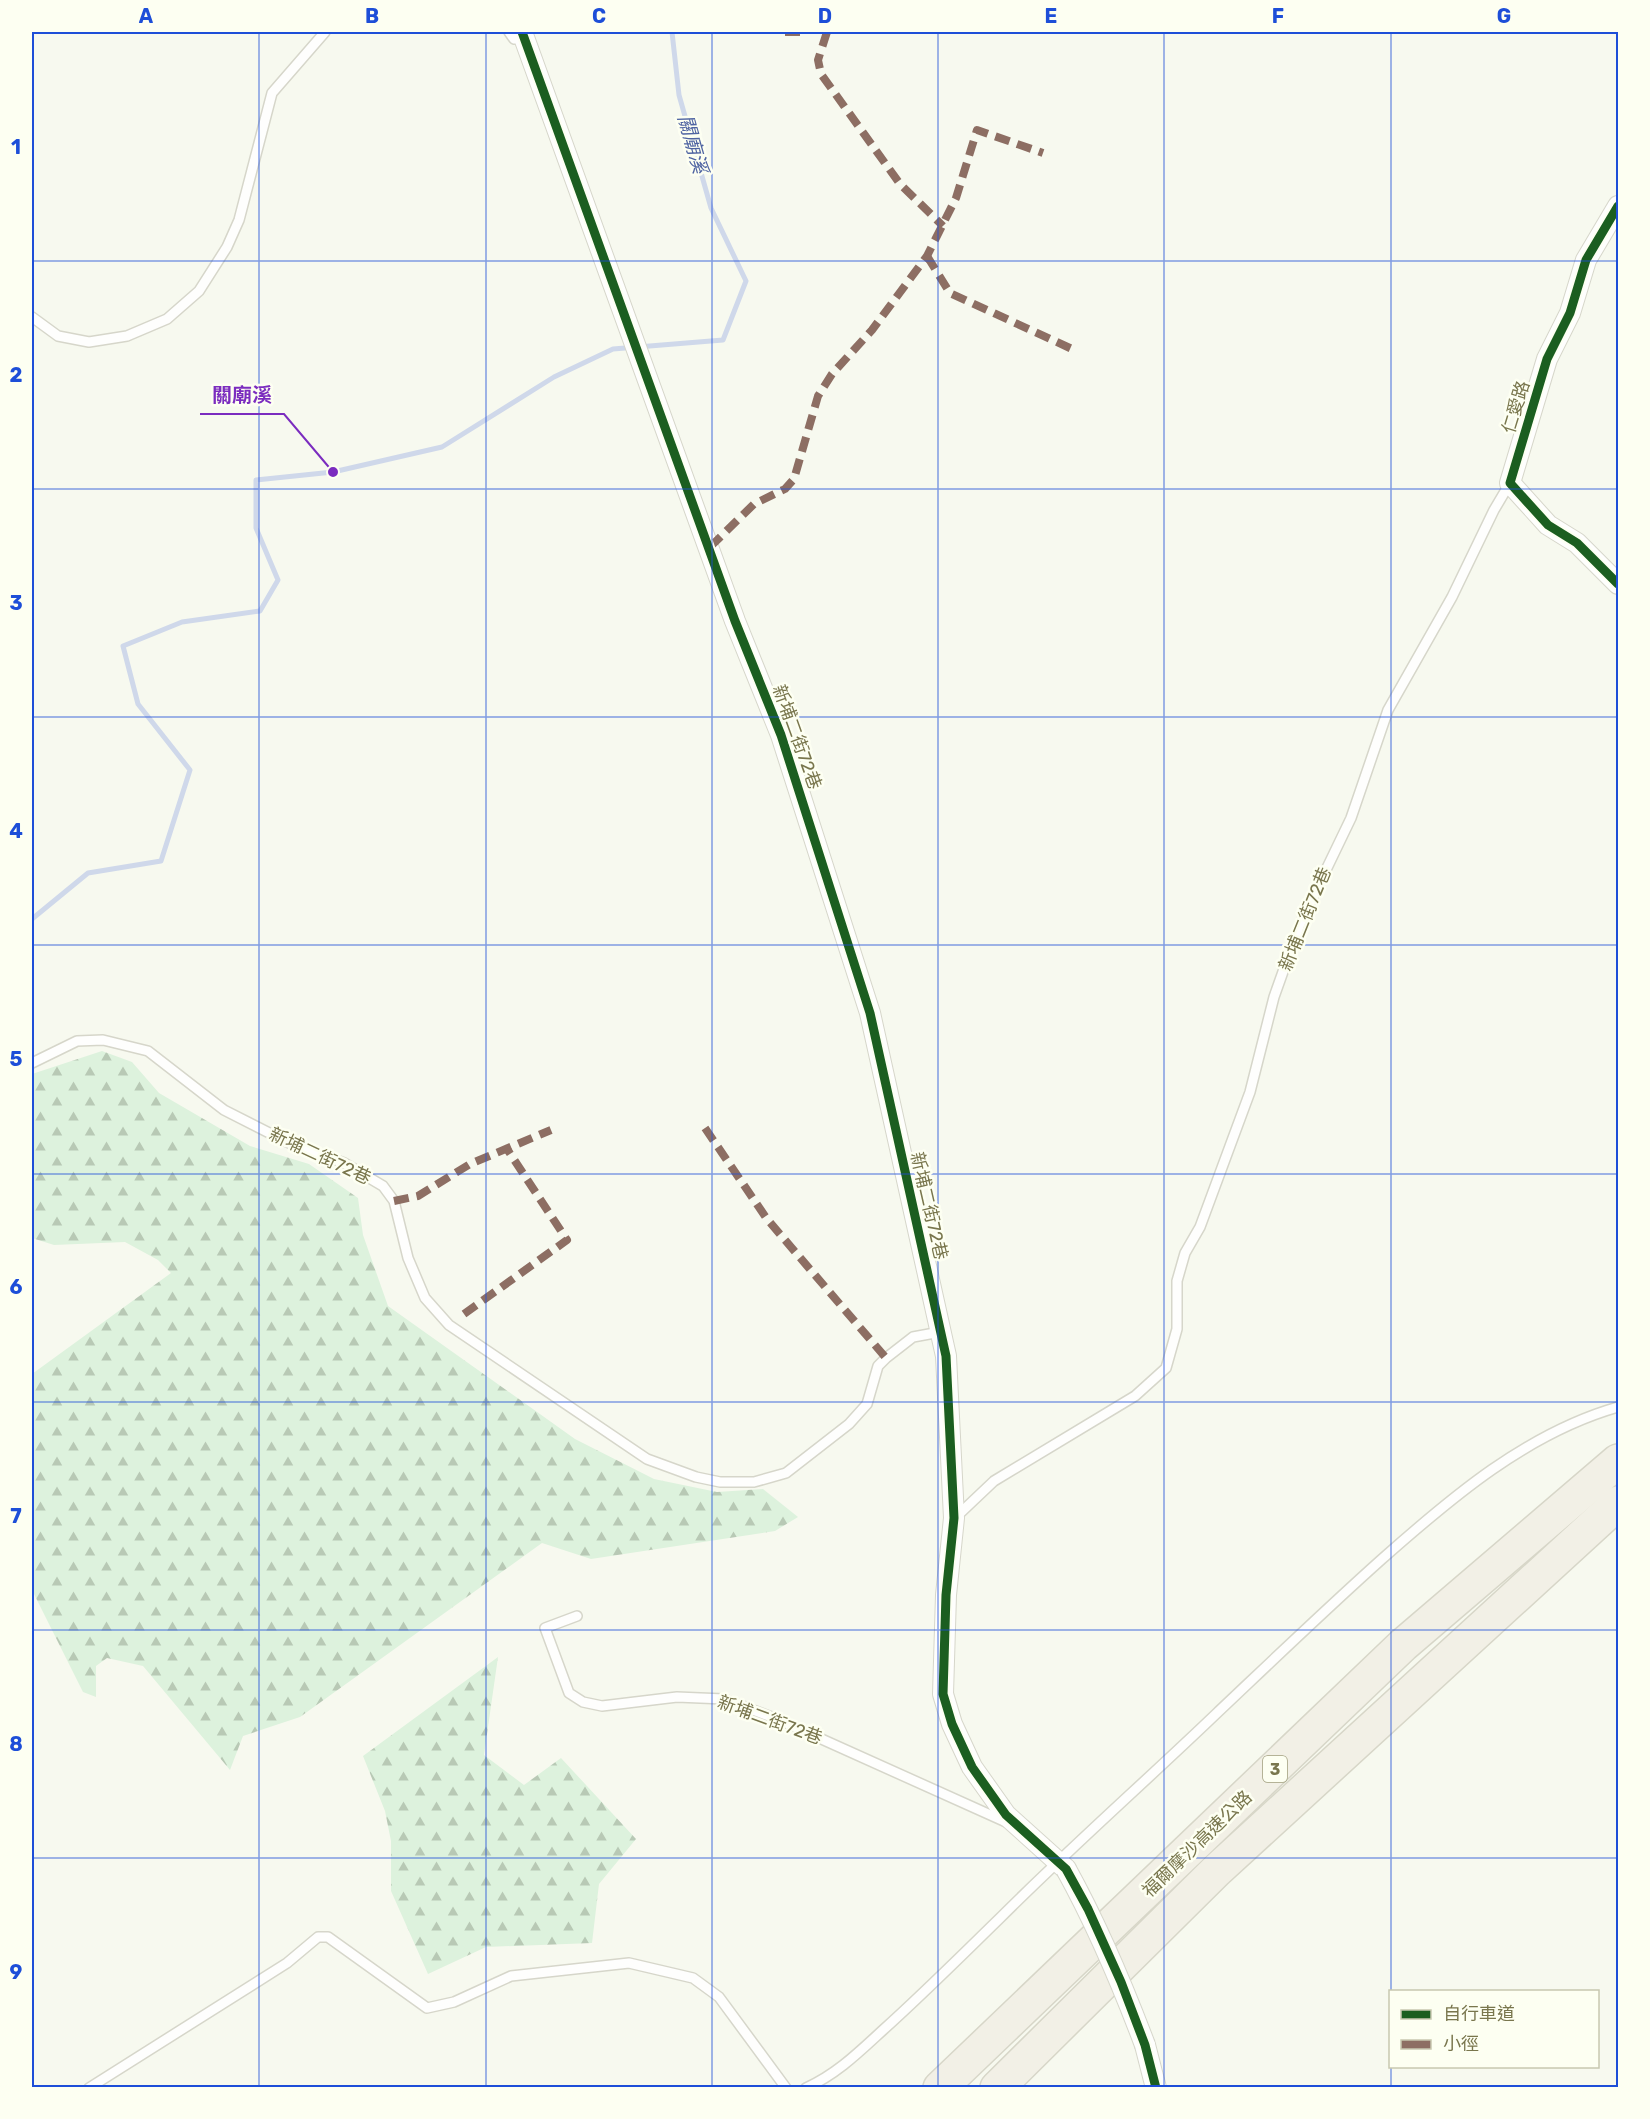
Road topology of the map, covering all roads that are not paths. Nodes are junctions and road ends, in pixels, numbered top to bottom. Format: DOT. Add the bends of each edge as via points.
graph roads {
  1 [pos="325,32"];
  2 [pos="515,34"];
  3 [pos="1618,206"];
  4 [pos="32,316"];
  5 [pos="1510,483"];
  6 [pos="1618,584"];
  7 [pos="32,1063"];
  8 [pos="940,1332"];
  9 [pos="1618,1407"];
  10 [pos="1618,1461"];
  11 [pos="1618,1503"];
  12 [pos="954,1518"];
  13 [pos="577,1616"];
  14 [pos="1024,1831"];
  15 [pos="1062,1864"];
  16 [pos="89,2088"];
  17 [pos="786,2088"];
  18 [pos="806,2088"];
  19 [pos="940,2088"];
  20 [pos="997,2088"];
  21 [pos="1156,2088"];
  1 -- 4 [label="lane" via="272,93 239,220 199,291 167,318 127,336 89,342 58,336"];
  2 -- 8 [label="street, 新埔二街72巷" via="781,735 870,1013"];
  3 -- 5 [label="street, 仁愛路" via="1586,260 1570,313 1547,359"];
  5 -- 6 [label="street" via="1548,525 1577,543"];
  5 -- 12 [label="lane, 新埔二街72巷" via="1388,710 1351,818 1300,924 1274,997 1250,1092 1176,1281 1177,1329 1166,1368 1135,1396 994,1480"];
  7 -- 8 [label="lane, 新埔二街72巷" via="77,1041 104,1040 148,1051 224,1110 291,1144 344,1163 383,1186 394,1201 408,1258 425,1298 450,1326 647,1459 696,1477 754,1482 786,1473 849,1424 867,1404 878,1366 886,1358 913,1337"];
  8 -- 12 [label="street, 新埔二街72巷" via="946,1356"];
  9 -- 15 [label="lane" via="1586,1416 1550,1433 1480,1478 1410,1535 1327,1608"];
  10 -- 19 [label="highway, 福爾摩沙高速公路 / 3" via="1403,1645"];
  11 -- 20 [label="highway, 福爾摩沙高速公路 / 3" via="1216,1870"];
  12 -- 14 [label="street, 新埔二街72巷" via="946,1595 943,1694 972,1767 1006,1815"];
  13 -- 14 [label="lane, 新埔二街72巷" via="545,1628 569,1693 583,1702 602,1706 677,1697 724,1699 777,1719"];
  14 -- 15 [label="street, 新埔二街72巷"];
  15 -- 18 [label="lane" via="842,2068"];
  15 -- 21 [label="street, 新埔二街72巷, bridge" via="1088,1909 1121,1982 1145,2044"];
  16 -- 17 [label="lane" via="287,1963 318,1937 328,1937 427,2008 454,2002 511,1976 630,1963 693,1978 719,1997"];
}
